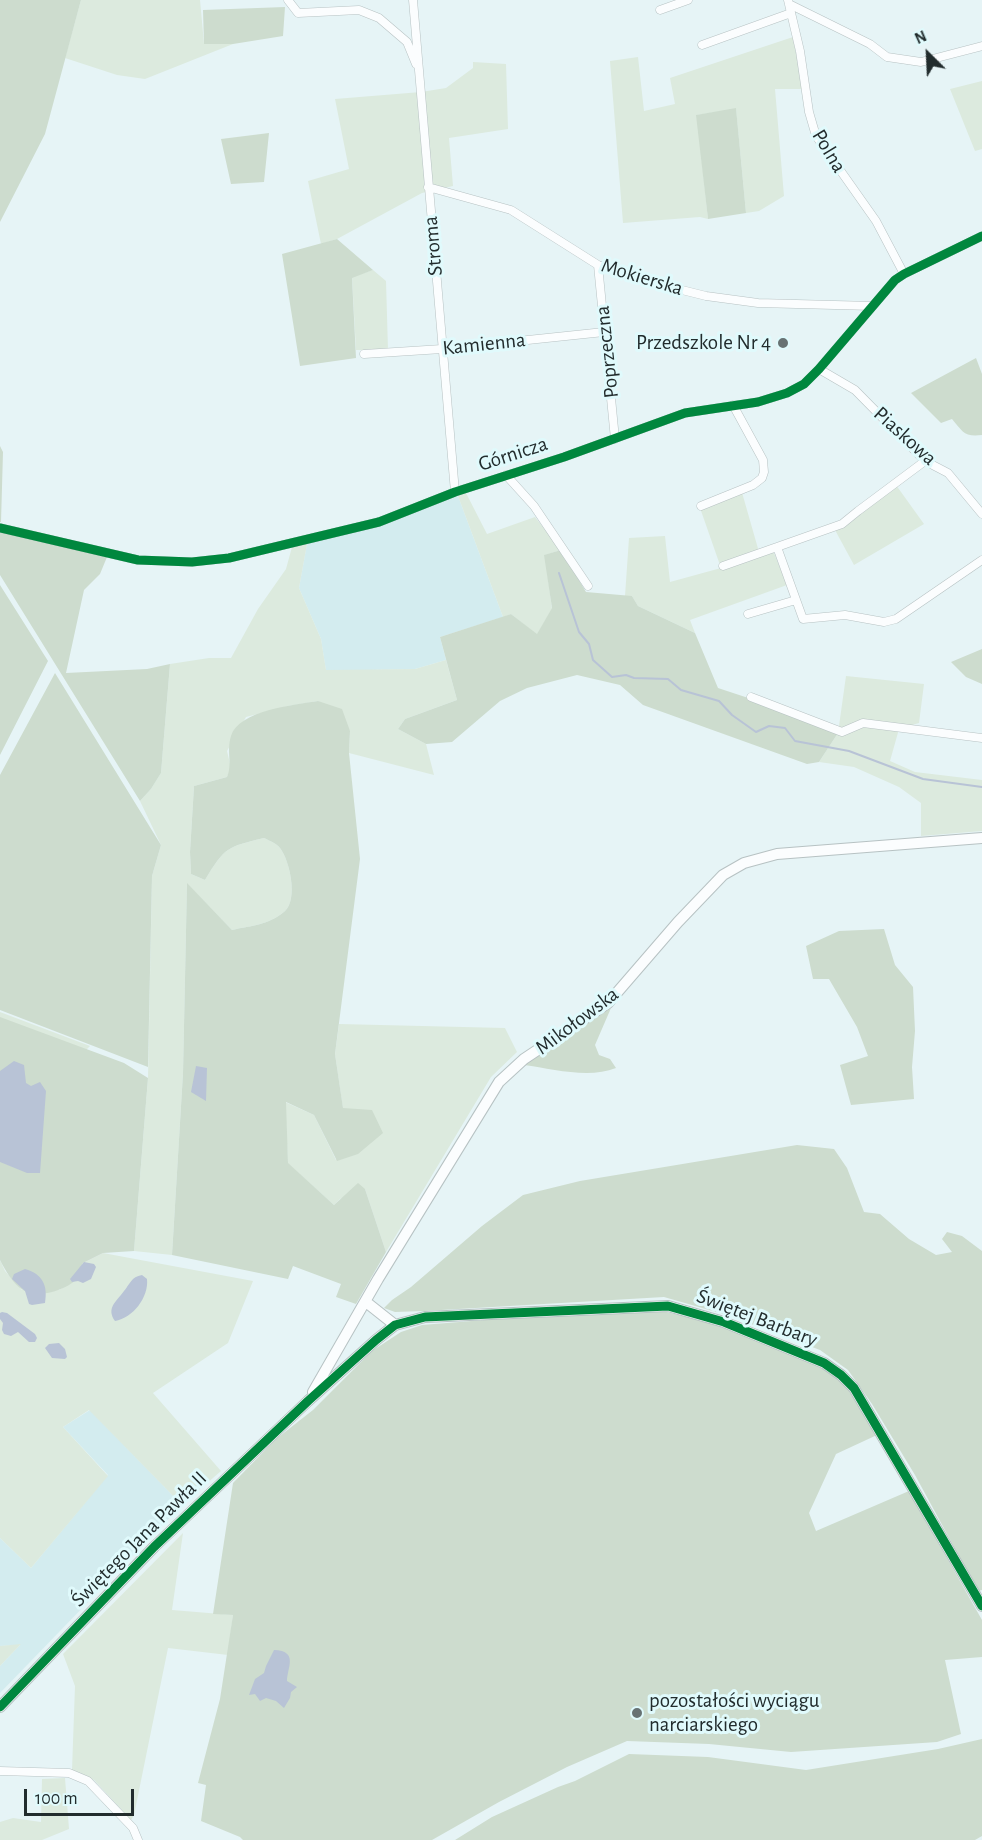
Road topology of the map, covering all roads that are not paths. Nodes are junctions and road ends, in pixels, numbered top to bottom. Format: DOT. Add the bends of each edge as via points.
graph roads {
  1 [pos="288,0"];
  2 [pos="413,0"];
  3 [pos="688,0"];
  4 [pos="788,2"];
  5 [pos="660,10"];
  6 [pos="791,13"];
  7 [pos="702,45"];
  8 [pos="982,46"];
  9 [pos="418,71"];
  10 [pos="428,187"];
  11 [pos="982,236"];
  12 [pos="598,266"];
  13 [pos="904,274"];
  14 [pos="873,306"];
  15 [pos="604,332"];
  16 [pos="442,349"];
  17 [pos="364,354"];
  18 [pos="819,369"];
  19 [pos="733,405"];
  20 [pos="615,439"];
  21 [pos="925,461"];
  22 [pos="506,475"];
  23 [pos="455,492"];
  24 [pos="701,506"];
  25 [pos="982,514"];
  26 [pos="0,528"];
  27 [pos="777,547"];
  28 [pos="982,560"];
  29 [pos="723,566"];
  30 [pos="588,586"];
  31 [pos="796,600"];
  32 [pos="748,614"];
  33 [pos="751,697"];
  34 [pos="982,738"];
  35 [pos="982,838"];
  36 [pos="366,1302"];
  37 [pos="395,1325"];
  38 [pos="308,1401"];
  39 [pos="982,1606"];
  40 [pos="0,1707"];
  41 [pos="0,1772"];
  42 [pos="138,1840"];
  1 -- 9 [label="street" via="298,13 359,10 379,18 407,42"];
  2 -- 9 [label="street, Stroma"];
  3 -- 5 [label="street"];
  4 -- 6 [label="street, Polna"];
  4 -- 8 [label="street" via="870,44 887,57 921,62"];
  6 -- 7 [label="street"];
  6 -- 13 [label="street, Polna" via="816,136 876,221"];
  9 -- 10 [label="street, Stroma"];
  10 -- 12 [label="street, Mokierska" via="512,210"];
  10 -- 16 [label="street, Stroma"];
  11 -- 13 [label="street, Górnicza"];
  12 -- 14 [label="street, Mokierska" via="706,296 758,303"];
  12 -- 15 [label="street, Poprzeczna"];
  13 -- 14 [label="street, Górnicza"];
  14 -- 18 [label="street, Górnicza"];
  15 -- 16 [label="street, Kamienna"];
  15 -- 20 [label="street, Poprzeczna"];
  16 -- 17 [label="street, Kamienna"];
  16 -- 23 [label="street, Stroma"];
  18 -- 19 [label="street, Górnicza" via="787,393"];
  18 -- 21 [label="street, Piaskowa" via="855,390"];
  19 -- 20 [label="street, Górnicza" via="692,411"];
  19 -- 24 [label="street" via="763,460 764,472 753,486"];
  20 -- 22 [label="street, Górnicza"];
  21 -- 25 [label="street, Piaskowa" via="948,473"];
  21 -- 27 [label="street" via="842,524"];
  22 -- 23 [label="street, Górnicza"];
  22 -- 30 [label="street" via="534,506"];
  23 -- 26 [label="street, Górnicza" via="379,522 229,558 192,562 138,560"];
  27 -- 29 [label="street"];
  27 -- 31 [label="street"];
  28 -- 31 [label="street" via="896,619 884,622 845,615 803,619"];
  31 -- 32 [label="street"];
  33 -- 34 [label="street" via="842,732 863,723"];
  35 -- 36 [label="street, Mikołowska" via="777,854 744,863 723,875 608,1003 524,1059 499,1082"];
  36 -- 37 [label="street"];
  36 -- 38 [label="street, Mikołowska"];
  37 -- 38 [label="street, Świętej Barbary"];
  37 -- 39 [label="street, Świętej Barbary" via="425,1317 668,1305 724,1322 824,1363 854,1388"];
  38 -- 40 [label="street, Świętego Jana Pawła II" via="154,1547"];
  41 -- 42 [label="street" via="69,1773 88,1781 133,1828"];
}
